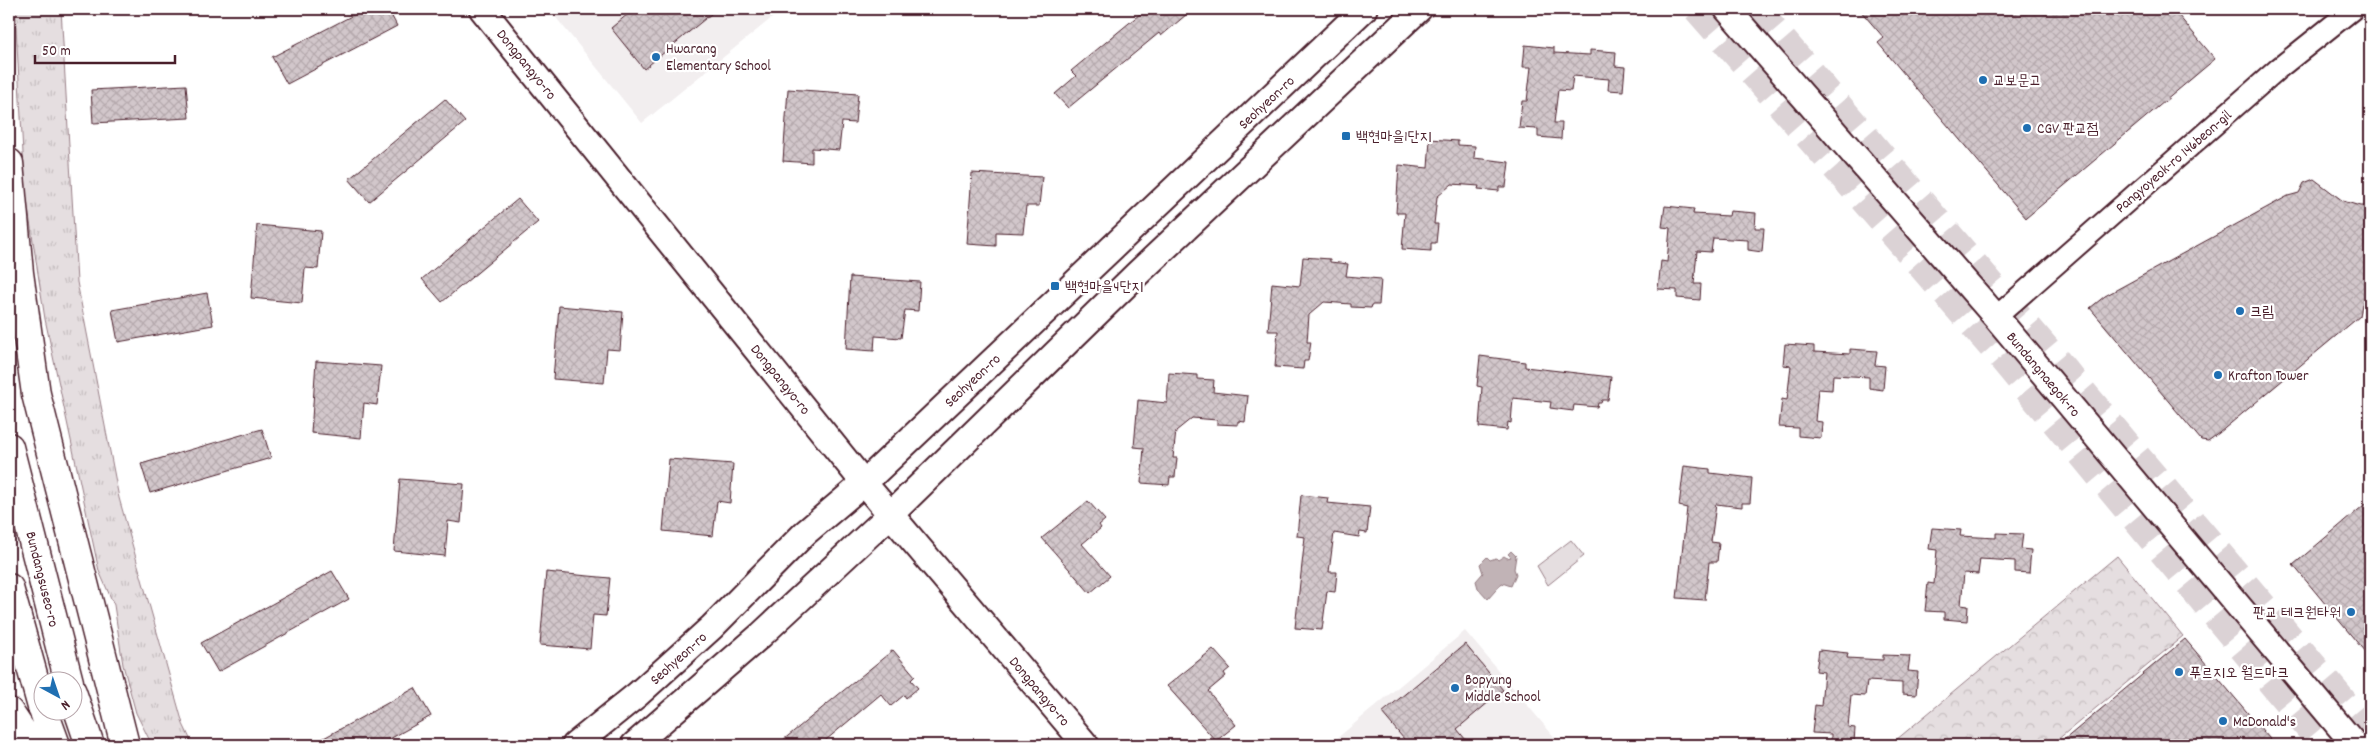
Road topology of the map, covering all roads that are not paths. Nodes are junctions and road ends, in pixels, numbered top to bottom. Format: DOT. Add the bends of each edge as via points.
graph roads {
  1 [pos="482,9"];
  2 [pos="1364,9"];
  3 [pos="1419,9"];
  4 [pos="1727,9"];
  5 [pos="2353,9"];
  6 [pos="9,163"];
  7 [pos="1996,317"];
  8 [pos="9,447"];
  9 [pos="864,483"];
  10 [pos="891,514"];
  11 [pos="72,536"];
  12 [pos="9,588"];
  13 [pos="32,672"];
  14 [pos="66,672"];
  15 [pos="9,712"];
  16 [pos="82,721"];
  17 [pos="9,722"];
  18 [pos="48,722"];
  19 [pos="18,745"];
  20 [pos="27,745"];
  21 [pos="56,745"];
  22 [pos="90,745"];
  23 [pos="113,745"];
  24 [pos="125,745"];
  25 [pos="575,745"];
  26 [pos="634,745"];
  27 [pos="1086,745"];
  28 [pos="2354,745"];
  1 -- 9 [label="main road, Dongpangyo-ro"];
  2 -- 9 [label="main road, Seohyeon-ro"];
  3 -- 10 [label="main road" via="1137,274"];
  4 -- 7 [label="main road, Bundangnaegok-ro"];
  5 -- 7 [label="street, Pangyoyeok-ro 146beon-gil" via="2272,75"];
  6 -- 11 [label="highway" via="26,337 36,394"];
  7 -- 28 [label="main road, Bundangnaegok-ro"];
  8 -- 14 [label="highway, Bundangsuseo-ro"];
  9 -- 10 [label="main road, Dongpangyo-ro"];
  9 -- 25 [label="main road, Seohyeon-ro" via="805,533 712,627"];
  10 -- 26 [label="main road" via="760,636"];
  10 -- 27 [label="main road, Dongpangyo-ro"];
  11 -- 23 [label="highway" via="73,572 99,705"];
  11 -- 24 [label="highway"];
  12 -- 13 [label="highway"];
  15 -- 20 [label="highway"];
  16 -- 22 [label="highway"];
  17 -- 19 [label="highway"];
  18 -- 21 [label="highway"];
}
